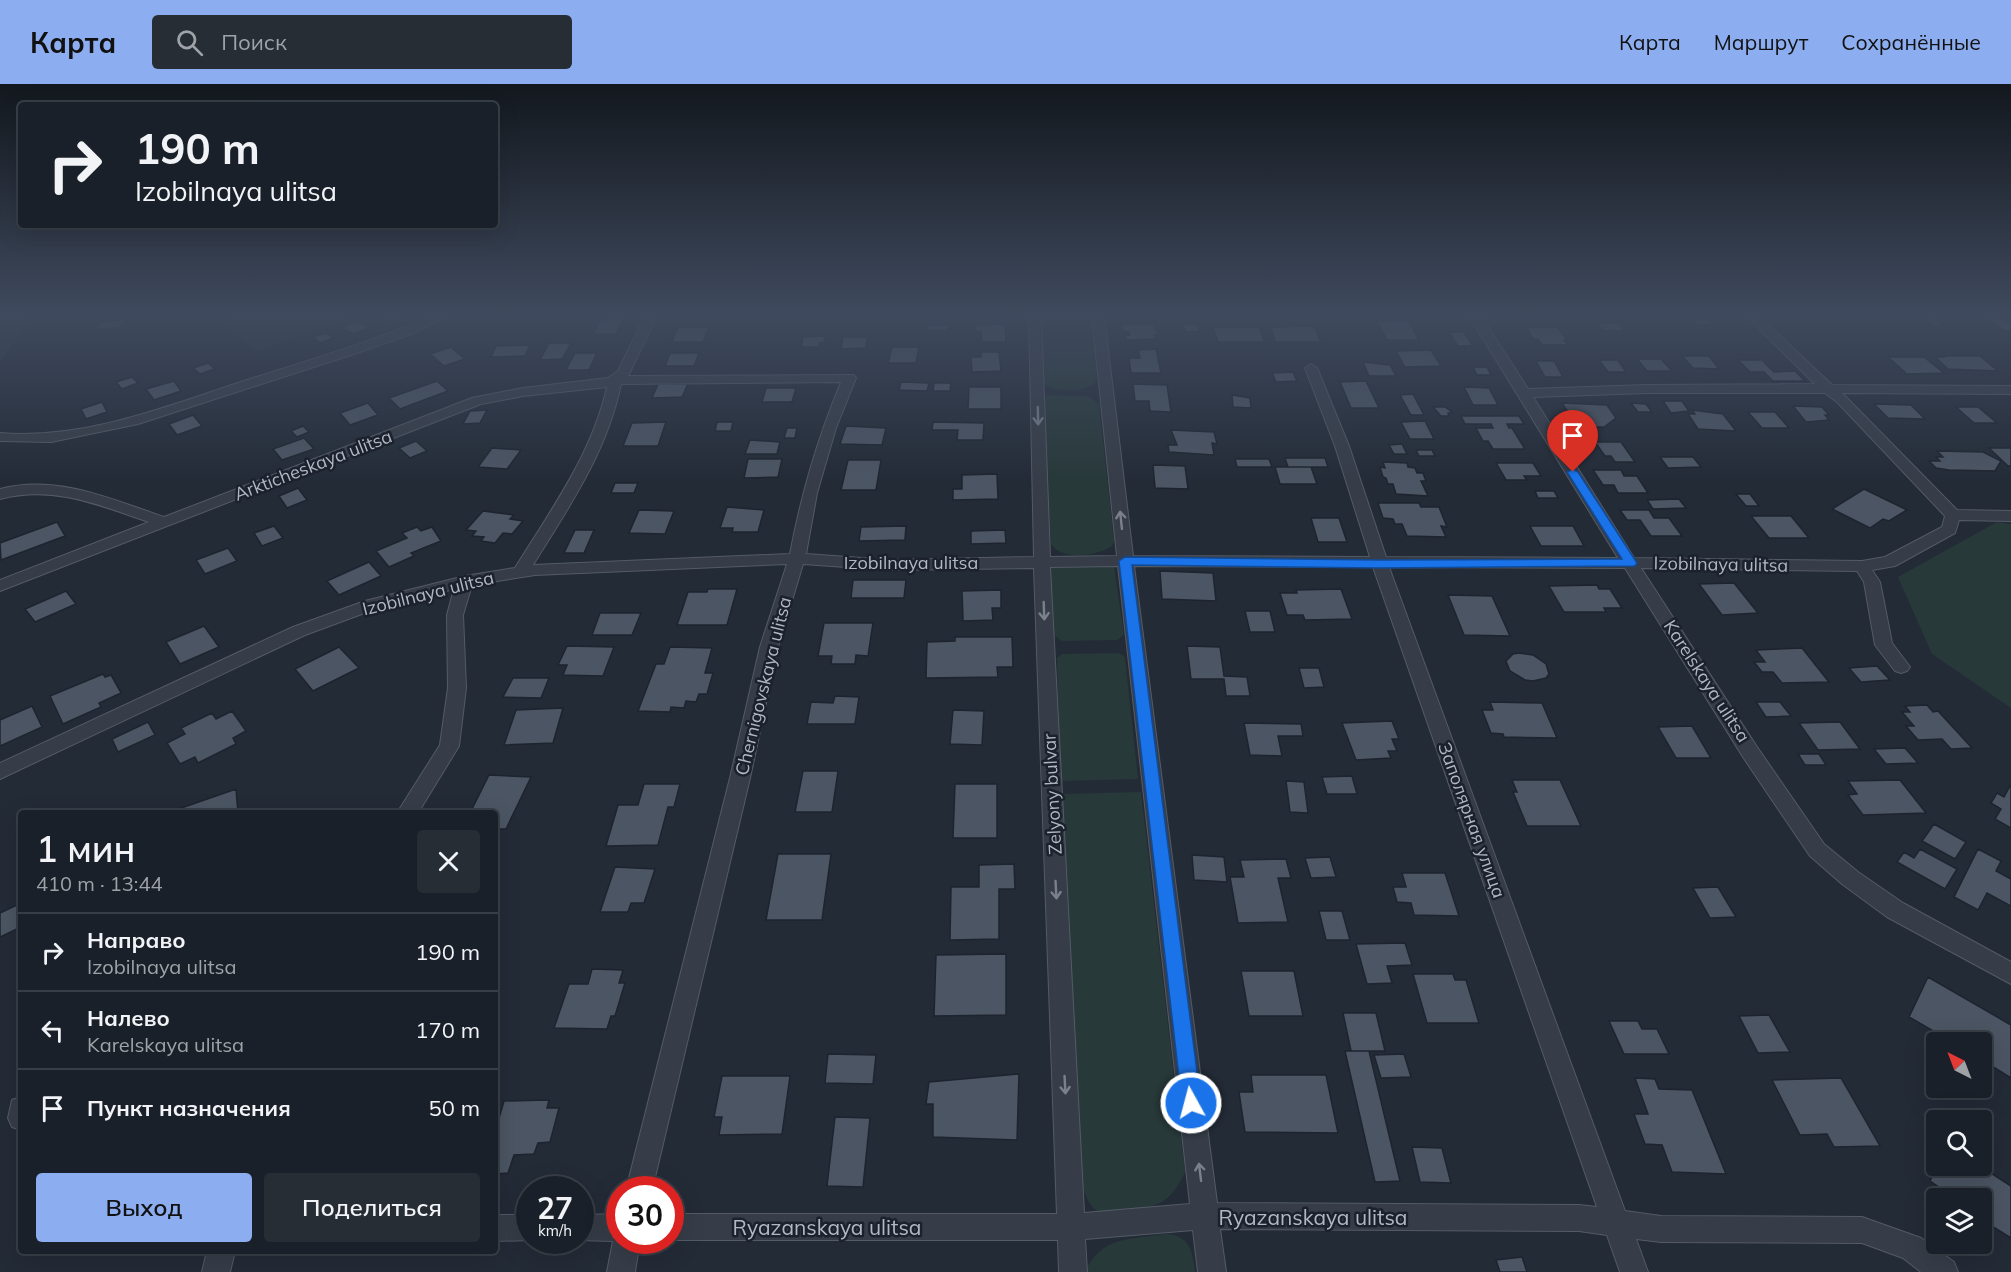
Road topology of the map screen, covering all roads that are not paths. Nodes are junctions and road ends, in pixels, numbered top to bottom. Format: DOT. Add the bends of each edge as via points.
graph roads {
  1 [pos="287,371"];
  2 [pos="625,371"];
  3 [pos="1037,371"];
  4 [pos="1104,371"];
  5 [pos="1312,371"];
  6 [pos="1512,371"];
  7 [pos="1811,371"];
  8 [pos="615,380"];
  9 [pos="1831,390"];
  10 [pos="2011,390"];
  11 [pos="1526,393"];
  12 [pos="0,437"];
  13 [pos="0,494"];
  14 [pos="1953,515"];
  15 [pos="2011,516"];
  16 [pos="166,522"];
  17 [pos="797,559"];
  18 [pos="1042,561"];
  19 [pos="1125,561"];
  20 [pos="1631,563"];
  21 [pos="1380,564"];
  22 [pos="1862,566"];
  23 [pos="521,572"];
  24 [pos="465,581"];
  25 [pos="0,586"];
  26 [pos="1901,668"];
  27 [pos="0,772"];
  28 [pos="409,810"];
  29 [pos="2011,974"];
  30 [pos="642,1176"];
  31 [pos="1205,1216"];
  32 [pos="1616,1223"];
  33 [pos="684,1227"];
  34 [pos="1071,1227"];
  35 [pos="498,1228"];
  36 [pos="516,1228"];
  37 [pos="220,1254"];
  38 [pos="624,1254"];
  39 [pos="216,1272"];
  40 [pos="621,1272"];
  41 [pos="1073,1272"];
  42 [pos="1212,1272"];
  43 [pos="1634,1272"];
  44 [pos="1944,1272"];
  1 -- 12 [label="street" via="98,430 45,438"];
  2 -- 8 [label="street"];
  3 -- 18 [label="street, Zelyony bulvar, one-way"];
  19 -- 4 [label="street, one-way"];
  5 -- 21 [label="street, Заполярная улица" via="1342,446"];
  6 -- 11 [label="street, Karelskaya ulitsa"];
  7 -- 9 [label="street"];
  8 -- 16 [label="street, Arkticheskaya ulitsa" via="477,401"];
  8 -- 17 [label="street, Chernigovskaya ulitsa" via="849,378 809,493"];
  8 -- 23 [label="street" via="608,411 586,463"];
  9 -- 10 [label="street"];
  9 -- 11 [label="street"];
  9 -- 14 [label="street"];
  11 -- 20 [label="street, Karelskaya ulitsa"];
  13 -- 16 [label="street" via="12,489 47,488"];
  14 -- 15 [label="street"];
  14 -- 22 [label="street, Izobilnaya ulitsa" via="1949,530 1889,562"];
  16 -- 25 [label="street, Arkticheskaya ulitsa"];
  17 -- 18 [label="street, Izobilnaya ulitsa" via="889,565"];
  17 -- 23 [label="street, Izobilnaya ulitsa"];
  17 -- 30 [label="street, Chernigovskaya ulitsa" via="769,647"];
  18 -- 19 [label="street, Izobilnaya ulitsa"];
  18 -- 34 [label="street, Zelyony bulvar, one-way"];
  19 -- 21 [label="street, Izobilnaya ulitsa"];
  31 -- 19 [label="street, one-way"];
  20 -- 21 [label="street, Izobilnaya ulitsa"];
  20 -- 22 [label="street, Izobilnaya ulitsa"];
  20 -- 29 [label="street, Karelskaya ulitsa" via="1817,850 1895,910"];
  21 -- 32 [label="street, Заполярная улица"];
  22 -- 26 [label="street" via="1872,582 1884,645"];
  23 -- 24 [label="street, Izobilnaya ulitsa"];
  24 -- 27 [label="street, Izobilnaya ulitsa" via="365,607 299,631"];
  24 -- 28 [label="street" via="455,615 458,688 449,746"];
  31 -- 32 [label="street, Ryazanskaya ulitsa" via="1579,1218"];
  31 -- 34 [label="street, Ryazanskaya ulitsa"];
  31 -- 42 [label="street"];
  32 -- 43 [label="street, Заполярная улица"];
  32 -- 44 [label="street, Ryazanskaya ulitsa" via="1661,1229 1862,1230 1911,1248"];
  33 -- 34 [label="street, Ryazanskaya ulitsa"];
  34 -- 41 [label="street, Zelyony bulvar"];
  35 -- 36 [label="street"];
  37 -- 39 [label="street"];
  38 -- 40 [label="street"];
}
